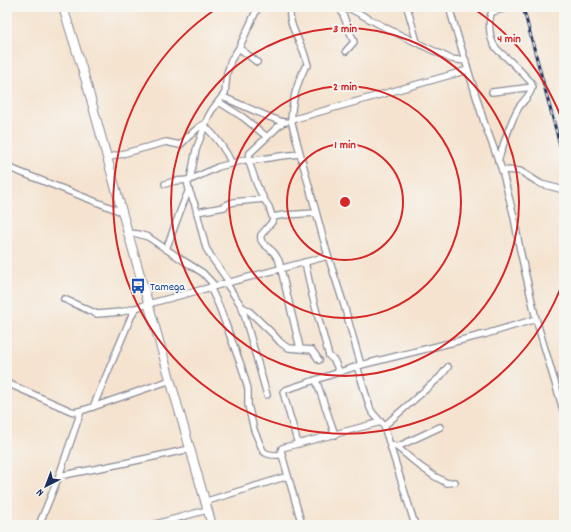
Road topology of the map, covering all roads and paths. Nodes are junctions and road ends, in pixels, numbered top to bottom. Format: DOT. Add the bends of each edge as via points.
graph roads {
  1 [pos="63,7"];
  2 [pos="258,7"];
  3 [pos="290,7"];
  4 [pos="340,7"];
  5 [pos="348,7"];
  6 [pos="407,7"];
  7 [pos="450,7"];
  8 [pos="510,7"];
  9 [pos="417,42"];
  10 [pos="239,48"];
  11 [pos="346,51"];
  12 [pos="466,61"];
  13 [pos="257,62"];
  14 [pos="468,70"];
  15 [pos="532,86"];
  16 [pos="492,92"];
  17 [pos="223,97"];
  18 [pos="218,102"];
  19 [pos="291,121"];
  20 [pos="282,122"];
  21 [pos="205,124"];
  22 [pos="267,137"];
  23 [pos="300,154"];
  24 [pos="107,158"];
  25 [pos="248,160"];
  26 [pos="498,161"];
  27 [pos="232,164"];
  28 [pos="7,167"];
  29 [pos="502,170"];
  30 [pos="188,180"];
  31 [pos="165,184"];
  32 [pos="189,190"];
  33 [pos="564,190"];
  34 [pos="264,199"];
  35 [pos="122,212"];
  36 [pos="197,212"];
  37 [pos="316,213"];
  38 [pos="273,217"];
  39 [pos="128,233"];
  40 [pos="166,249"];
  41 [pos="328,256"];
  42 [pos="305,262"];
  43 [pos="281,268"];
  44 [pos="228,282"];
  45 [pos="213,286"];
  46 [pos="64,299"];
  47 [pos="148,304"];
  48 [pos="242,307"];
  49 [pos="136,308"];
  50 [pos="536,319"];
  51 [pos="300,348"];
  52 [pos="319,360"];
  53 [pos="359,366"];
  54 [pos="448,367"];
  55 [pos="339,372"];
  56 [pos="171,380"];
  57 [pos="316,380"];
  58 [pos="7,383"];
  59 [pos="267,395"];
  60 [pos="562,397"];
  61 [pos="93,407"];
  62 [pos="81,411"];
  63 [pos="564,413"];
  64 [pos="382,424"];
  65 [pos="440,427"];
  66 [pos="334,434"];
  67 [pos="298,444"];
  68 [pos="390,444"];
  69 [pos="397,447"];
  70 [pos="190,449"];
  71 [pos="282,455"];
  72 [pos="59,476"];
  73 [pos="288,476"];
  74 [pos="455,482"];
  75 [pos="206,506"];
  76 [pos="38,525"];
  77 [pos="152,525"];
  78 [pos="212,525"];
  79 [pos="302,525"];
  80 [pos="415,525"];
  1 -- 24 [label="main road"];
  2 -- 10 [label="street"];
  3 -- 19 [label="street" via="294,30 304,52 306,66 296,90"];
  4 -- 11 [label="street" via="354,42"];
  5 -- 9 [label="street"];
  6 -- 9 [label="street"];
  7 -- 12 [label="street"];
  8 -- 15 [label="street" via="492,12 489,19 490,37 497,49 516,66"];
  9 -- 12 [label="street" via="451,59"];
  10 -- 13 [label="street"];
  10 -- 17 [label="street" via="227,73 227,88"];
  12 -- 14 [label="street"];
  14 -- 19 [label="street"];
  14 -- 26 [label="street"];
  15 -- 16 [label="street"];
  15 -- 26 [label="street" via="518,108"];
  17 -- 18 [label="street"];
  17 -- 20 [label="street"];
  18 -- 21 [label="street"];
  18 -- 22 [label="street" via="244,118"];
  19 -- 20 [label="street"];
  19 -- 23 [label="street"];
  20 -- 22 [label="street"];
  21 -- 24 [label="street" via="192,132 180,145 166,142"];
  21 -- 27 [label="street" via="226,151"];
  21 -- 30 [label="street"];
  22 -- 25 [label="street" via="250,153"];
  23 -- 25 [label="street"];
  23 -- 37 [label="street"];
  24 -- 35 [label="main road"];
  25 -- 27 [label="street"];
  25 -- 34 [label="street"];
  26 -- 29 [label="street"];
  27 -- 30 [label="street"];
  28 -- 35 [label="street"];
  29 -- 33 [label="street" via="520,170 541,184"];
  29 -- 50 [label="street"];
  30 -- 31 [label="street"];
  30 -- 32 [label="street"];
  32 -- 36 [label="street"];
  32 -- 40 [label="street"];
  34 -- 36 [label="street" via="234,202 224,207"];
  34 -- 38 [label="street"];
  35 -- 39 [label="main road"];
  36 -- 44 [label="street" via="206,248"];
  37 -- 38 [label="street"];
  37 -- 41 [label="street"];
  38 -- 43 [label="street" via="273,221 260,238 275,254"];
  39 -- 40 [label="street" via="143,235"];
  39 -- 47 [label="main road"];
  40 -- 45 [label="street" via="204,273"];
  41 -- 42 [label="street"];
  41 -- 53 [label="street"];
  42 -- 43 [label="street"];
  42 -- 55 [label="street" via="329,356 334,360"];
  43 -- 44 [label="street"];
  43 -- 51 [label="street"];
  44 -- 45 [label="street"];
  44 -- 48 [label="street"];
  45 -- 47 [label="street"];
  45 -- 71 [label="street" via="248,389 248,405 254,430 265,453"];
  46 -- 49 [label="street" via="97,314"];
  47 -- 49 [label="street"];
  47 -- 56 [label="main road"];
  48 -- 51 [label="street" via="285,346"];
  48 -- 59 [label="street"];
  49 -- 61 [label="street"];
  50 -- 53 [label="street"];
  50 -- 60 [label="street"];
  51 -- 52 [label="street" via="312,350"];
  53 -- 55 [label="street"];
  53 -- 64 [label="street" via="370,408"];
  54 -- 64 [label="street" via="440,377"];
  55 -- 57 [label="street"];
  56 -- 61 [label="street"];
  56 -- 70 [label="main road"];
  57 -- 66 [label="street"];
  57 -- 67 [label="street" via="283,392"];
  58 -- 62 [label="street" via="71,411"];
  60 -- 63 [label="street"];
  61 -- 62 [label="street"];
  62 -- 72 [label="street"];
  64 -- 66 [label="street"];
  64 -- 68 [label="street"];
  65 -- 69 [label="street"];
  66 -- 67 [label="street"];
  67 -- 71 [label="street" via="281,449"];
  68 -- 69 [label="street"];
  68 -- 80 [label="street"];
  69 -- 74 [label="street" via="434,476 447,483"];
  70 -- 72 [label="street"];
  70 -- 75 [label="main road"];
  71 -- 73 [label="street"];
  72 -- 76 [label="street"];
  73 -- 75 [label="street"];
  73 -- 79 [label="street"];
  75 -- 77 [label="street"];
  75 -- 78 [label="main road"];
}
